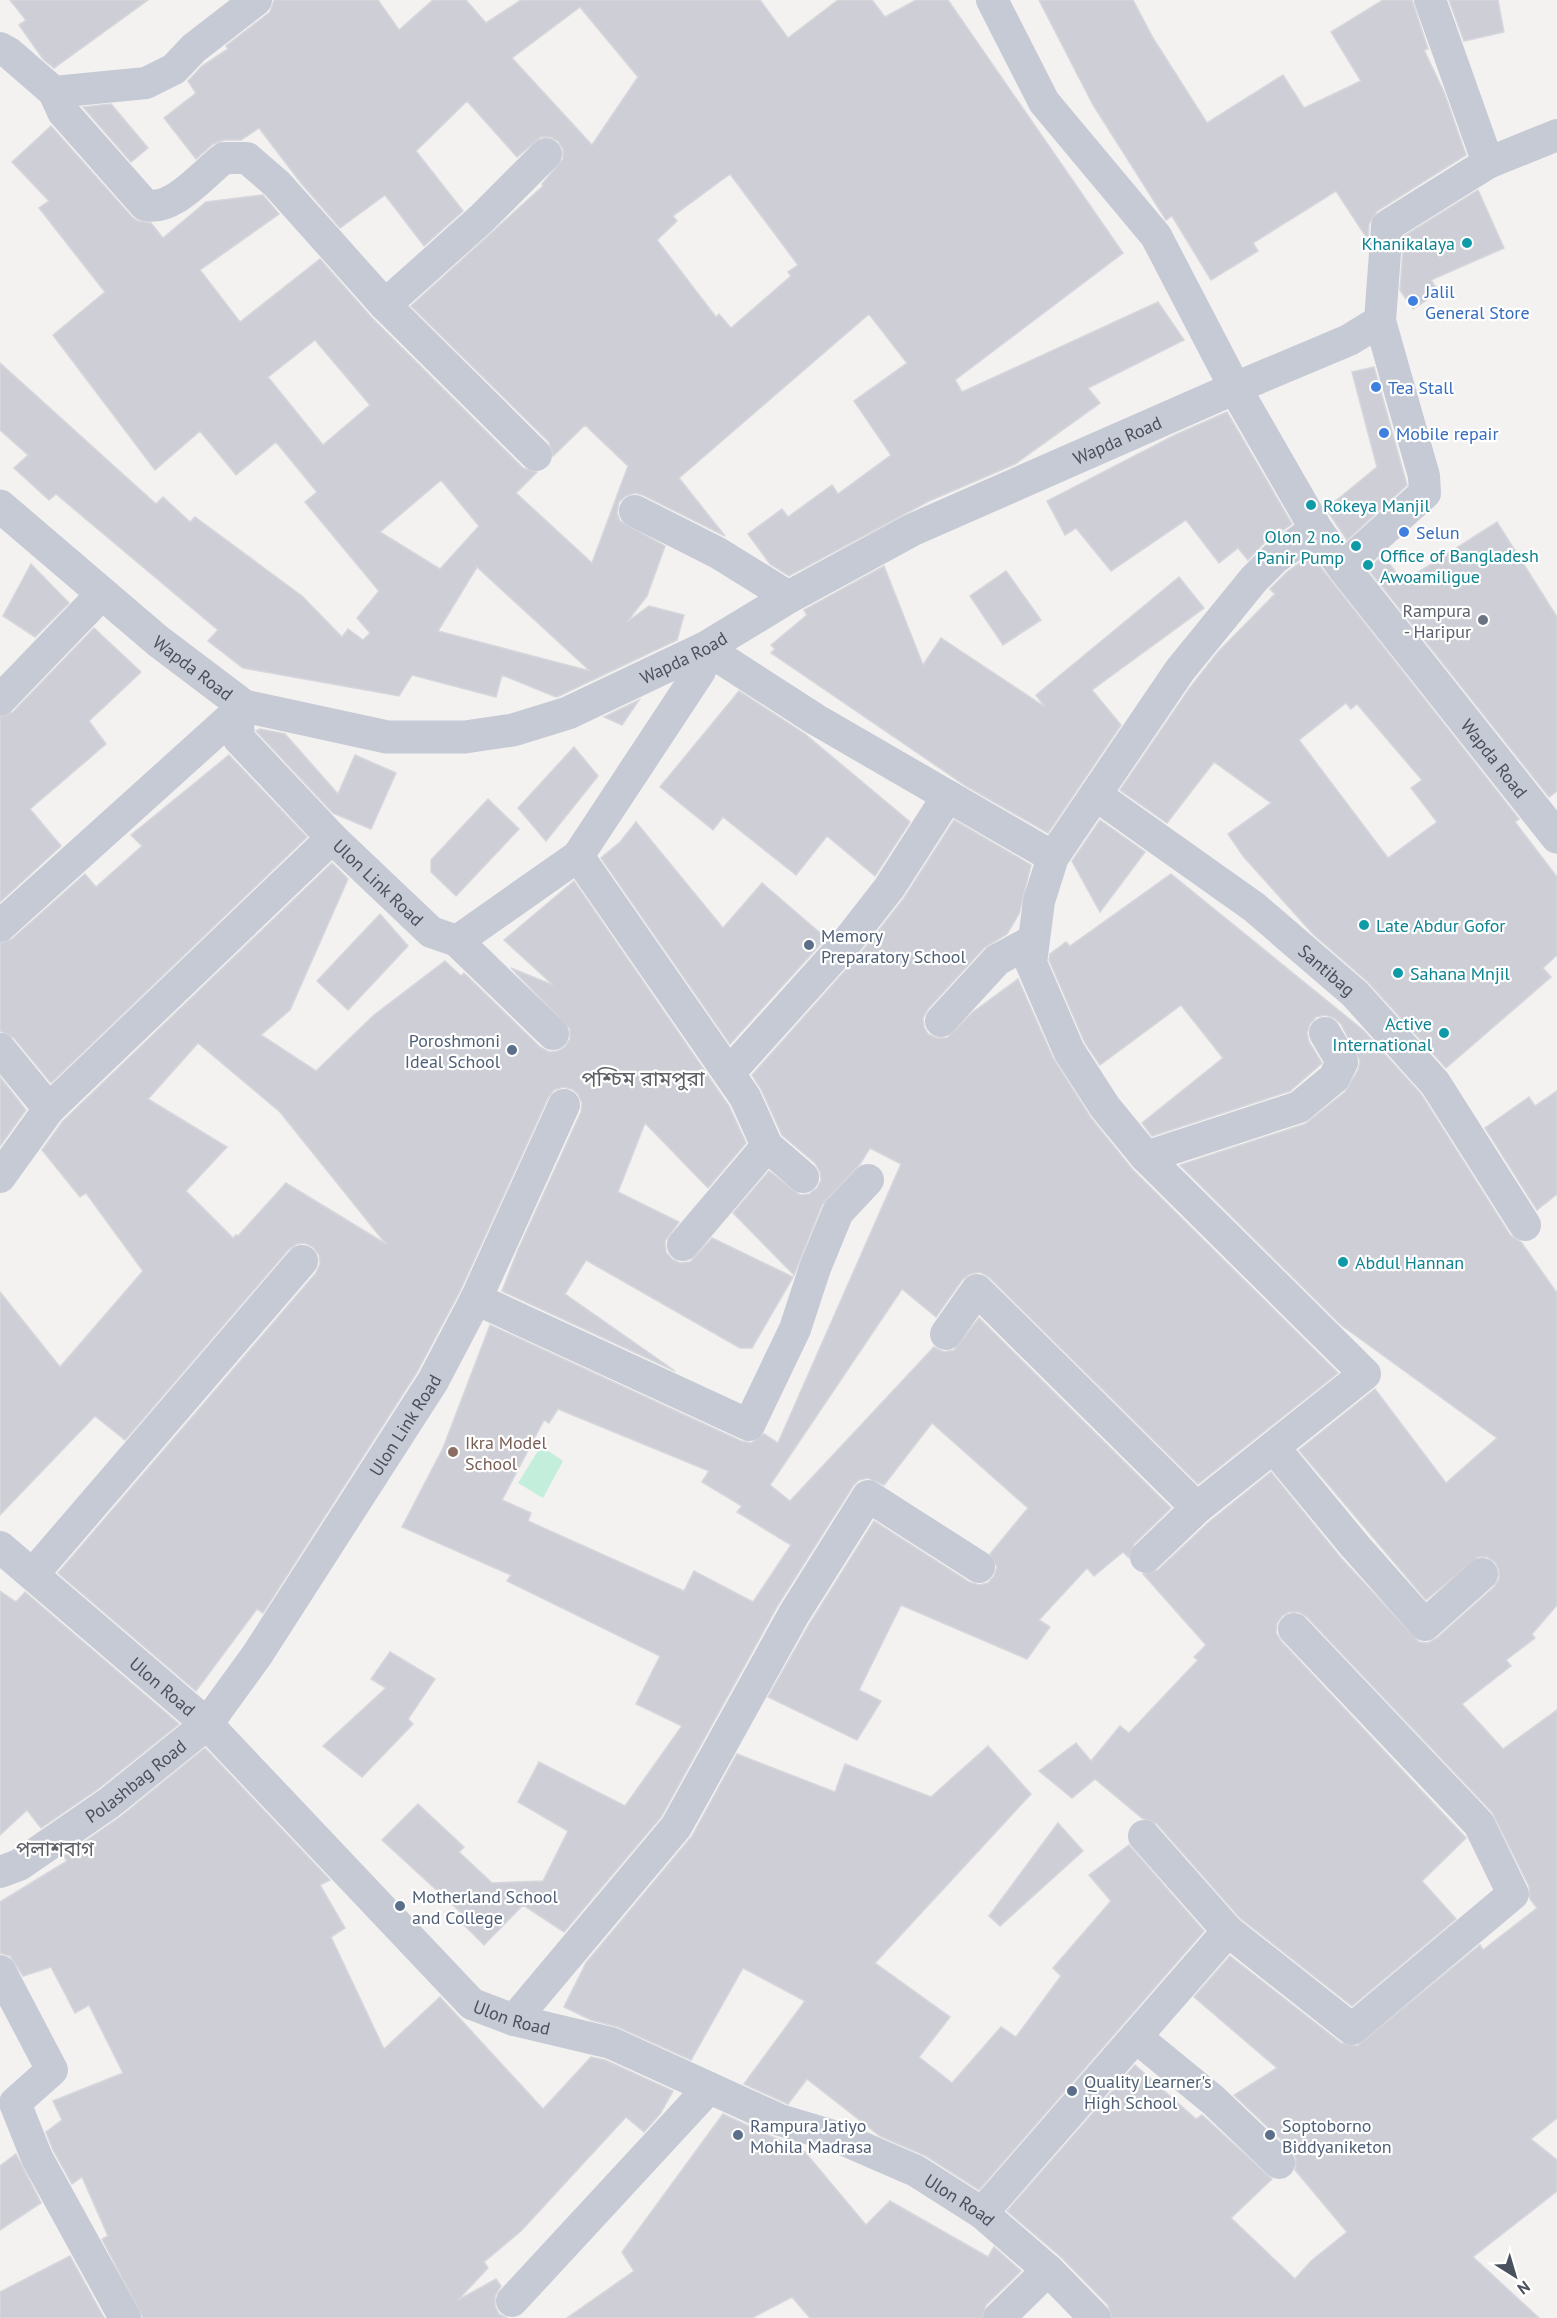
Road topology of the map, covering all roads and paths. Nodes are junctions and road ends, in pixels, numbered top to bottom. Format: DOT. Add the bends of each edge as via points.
graph roads {
  1 [pos="256,0"];
  2 [pos="992,0"];
  3 [pos="1430,0"];
  4 [pos="5,51"];
  5 [pos="54,92"];
  6 [pos="1557,135"];
  7 [pos="546,154"];
  8 [pos="1488,163"];
  9 [pos="385,305"];
  10 [pos="1380,321"];
  11 [pos="1235,388"];
  12 [pos="536,455"];
  13 [pos="0,506"];
  14 [pos="635,511"];
  15 [pos="1316,529"];
  16 [pos="1343,567"];
  17 [pos="101,595"];
  18 [pos="789,597"];
  19 [pos="705,648"];
  20 [pos="0,700"];
  21 [pos="244,706"];
  22 [pos="1096,795"];
  23 [pos="948,796"];
  24 [pos="1557,837"];
  25 [pos="332,838"];
  26 [pos="578,856"];
  27 [pos="1053,857"];
  28 [pos="0,926"];
  29 [pos="457,941"];
  30 [pos="1032,941"];
  31 [pos="941,1022"];
  32 [pos="1325,1033"];
  33 [pos="553,1034"];
  34 [pos="0,1049"];
  35 [pos="729,1073"];
  36 [pos="564,1105"];
  37 [pos="49,1109"];
  38 [pos="767,1146"];
  39 [pos="1146,1157"];
  40 [pos="0,1177"];
  41 [pos="803,1177"];
  42 [pos="868,1180"];
  43 [pos="1525,1225"];
  44 [pos="683,1245"];
  45 [pos="302,1261"];
  46 [pos="476,1299"];
  47 [pos="946,1334"];
  48 [pos="1274,1448"];
  49 [pos="1197,1508"];
  50 [pos="0,1546"];
  51 [pos="1146,1557"];
  52 [pos="979,1567"];
  53 [pos="33,1574"];
  54 [pos="1482,1574"];
  55 [pos="1294,1629"];
  56 [pos="207,1724"];
  57 [pos="1144,1836"];
  58 [pos="0,1872"];
  59 [pos="1228,1931"];
  60 [pos="0,1971"];
  61 [pos="514,2020"];
  62 [pos="1136,2037"];
  63 [pos="709,2088"];
  64 [pos="1279,2163"];
  65 [pos="982,2213"];
  66 [pos="1048,2270"];
  67 [pos="512,2301"];
  68 [pos="125,2318"];
  69 [pos="999,2318"];
  70 [pos="1095,2318"];
  1 -- 5 [label="street" via="194,48 174,69 146,83"];
  2 -- 11 [label="street" via="1044,102 1156,236"];
  3 -- 8 [label="street"];
  4 -- 5 [label="street"];
  5 -- 9 [label="street" via="63,112 145,205 173,202 224,158 247,158 277,184"];
  6 -- 8 [label="street"];
  7 -- 9 [label="street"];
  8 -- 10 [label="street" via="1387,226"];
  9 -- 12 [label="street"];
  10 -- 11 [label="street, Wapda Road" via="1349,340"];
  10 -- 16 [label="street" via="1424,476 1425,493"];
  11 -- 15 [label="street, Wapda Road"];
  11 -- 18 [label="street, Wapda Road" via="912,530"];
  13 -- 17 [label="street, Wapda Road"];
  14 -- 18 [label="street" via="718,553"];
  15 -- 16 [label="street, Wapda Road"];
  15 -- 22 [label="street" via="1275,558 1254,579 1180,669"];
  16 -- 24 [label="street, Wapda Road"];
  17 -- 20 [label="street"];
  17 -- 21 [label="street, Wapda Road"];
  18 -- 19 [label="street, Wapda Road"];
  19 -- 21 [label="street, Wapda Road" via="568,713 513,730 475,736 387,737"];
  19 -- 23 [label="street" via="815,719"];
  19 -- 26 [label="street" via="700,671"];
  21 -- 25 [label="street, Ulon Link Road" via="238,725 239,739"];
  21 -- 28 [label="street"];
  22 -- 27 [label="street"];
  22 -- 43 [label="street, Santibag" via="1254,907 1355,994 1435,1083"];
  23 -- 27 [label="street"];
  23 -- 35 [label="street" via="882,897 846,943"];
  25 -- 29 [label="street, Ulon Link Road" via="431,932"];
  25 -- 37 [label="street"];
  26 -- 29 [label="street"];
  26 -- 35 [label="street"];
  27 -- 30 [label="street"];
  29 -- 33 [label="street, Ulon Link Road"];
  30 -- 31 [label="street" via="997,960"];
  30 -- 39 [label="street" via="1031,963 1069,1051 1105,1107"];
  32 -- 39 [label="street" via="1342,1062 1334,1078 1299,1107"];
  34 -- 37 [label="street"];
  35 -- 38 [label="street" via="745,1097"];
  36 -- 46 [label="street, Ulon Link Road"];
  37 -- 40 [label="street"];
  38 -- 41 [label="street"];
  38 -- 44 [label="street"];
  39 -- 48 [label="street" via="1365,1374"];
  42 -- 46 [label="street" via="838,1212 795,1329 749,1425"];
  45 -- 53 [label="street"];
  46 -- 56 [label="street, Ulon Link Road" via="433,1381 347,1518"];
  47 -- 49 [label="street" via="977,1290"];
  48 -- 49 [label="street"];
  48 -- 54 [label="street" via="1354,1546 1425,1624"];
  49 -- 51 [label="street"];
  50 -- 53 [label="street, Ulon Road"];
  52 -- 61 [label="street" via="868,1497 794,1614 676,1827"];
  53 -- 56 [label="street, Ulon Road"];
  55 -- 59 [label="street" via="1479,1824 1513,1894 1352,2029"];
  56 -- 58 [label="street, Polashbag Road" via="109,1803 19,1865"];
  56 -- 61 [label="street, Ulon Road" via="449,1982 472,2004"];
  57 -- 59 [label="street"];
  59 -- 62 [label="street"];
  60 -- 68 [label="street" via="52,2070 15,2103 38,2158"];
  61 -- 63 [label="street, Ulon Road" via="611,2043"];
  62 -- 64 [label="street" via="1213,2100"];
  62 -- 65 [label="street"];
  63 -- 65 [label="street, Ulon Road" via="780,2120 840,2138 916,2171"];
  63 -- 67 [label="street"];
  65 -- 66 [label="street, Ulon Road"];
  66 -- 69 [label="street"];
  66 -- 70 [label="street, Ulon Road"];
}
